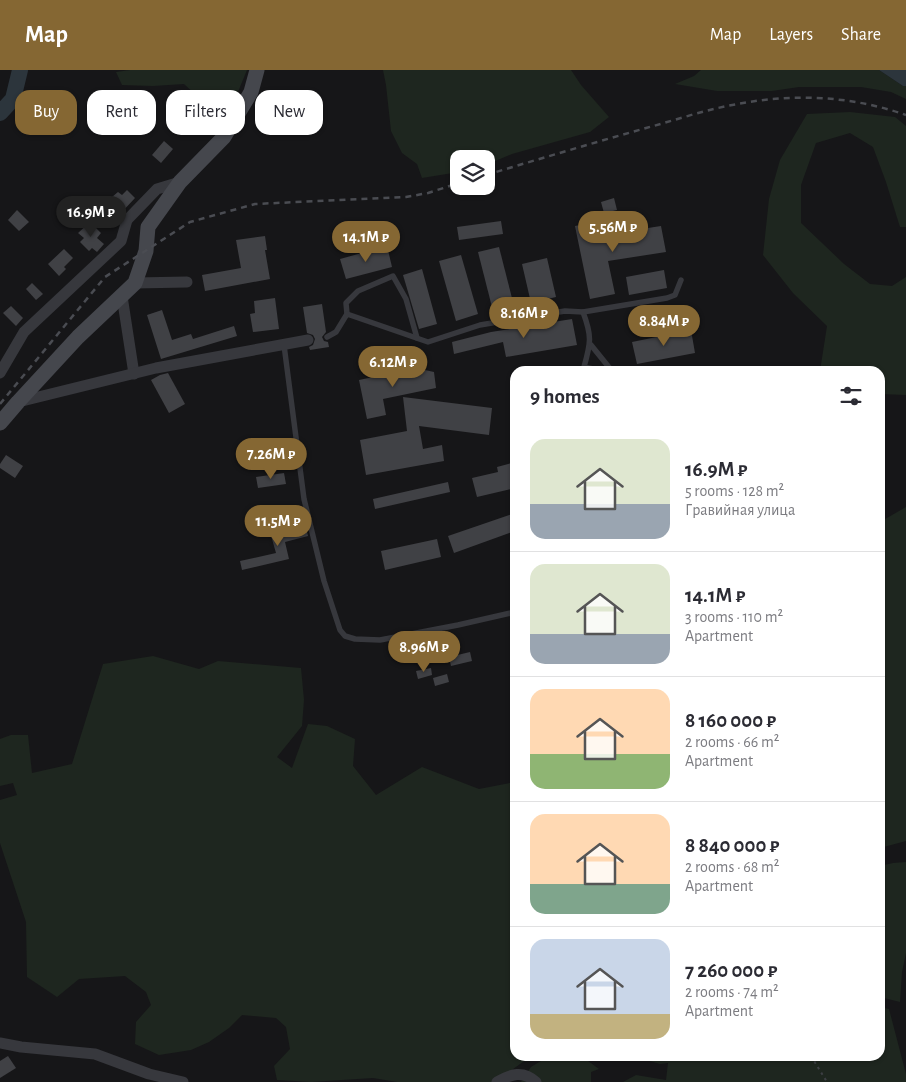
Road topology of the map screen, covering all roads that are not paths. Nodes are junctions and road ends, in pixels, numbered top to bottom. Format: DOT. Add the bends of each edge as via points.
graph roads {
  1 [pos="257,70"];
  2 [pos="180,182"];
  3 [pos="681,280"];
  4 [pos="135,282"];
  5 [pos="187,282"];
  6 [pos="122,296"];
  7 [pos="583,312"];
  8 [pos="347,314"];
  9 [pos="327,337"];
  10 [pos="417,338"];
  11 [pos="308,340"];
  12 [pos="284,345"];
  13 [pos="591,345"];
  14 [pos="584,366"];
  15 [pos="608,366"];
  16 [pos="0,373"];
  17 [pos="134,374"];
  18 [pos="18,402"];
  19 [pos="0,423"];
  20 [pos="510,613"];
  21 [pos="0,1043"];
  22 [pos="183,1082"];
  23 [pos="497,1082"];
  24 [pos="536,1082"];
  1 -- 2 [label="street" via="251,92 224,137"];
  2 -- 4 [label="street" via="148,227 146,251"];
  2 -- 16 [label="street" via="157,188 127,220 121,241 24,332"];
  3 -- 7 [label="lane" via="675,295 667,298"];
  4 -- 5 [label="street"];
  4 -- 6 [label="street"];
  6 -- 17 [label="street"];
  6 -- 18 [label="street" via="78,337"];
  7 -- 10 [label="lane" via="565,311 480,325 428,342"];
  7 -- 13 [label="lane"];
  8 -- 9 [label="lane" via="336,332"];
  8 -- 10 [label="lane"];
  8 -- 10 [label="lane" via="346,303 358,291 393,276 406,299"];
  11 -- 12 [label="street"];
  12 -- 17 [label="street"];
  12 -- 20 [label="lane" via="304,499 324,582 345,636 380,640"];
  13 -- 14 [label="lane"];
  13 -- 15 [label="lane"];
  17 -- 18 [label="street"];
  18 -- 19 [label="street"];
  21 -- 22 [label="street" via="21,1048 95,1054"];
  23 -- 24 [label="street" via="510,1075 524,1074"];
}
